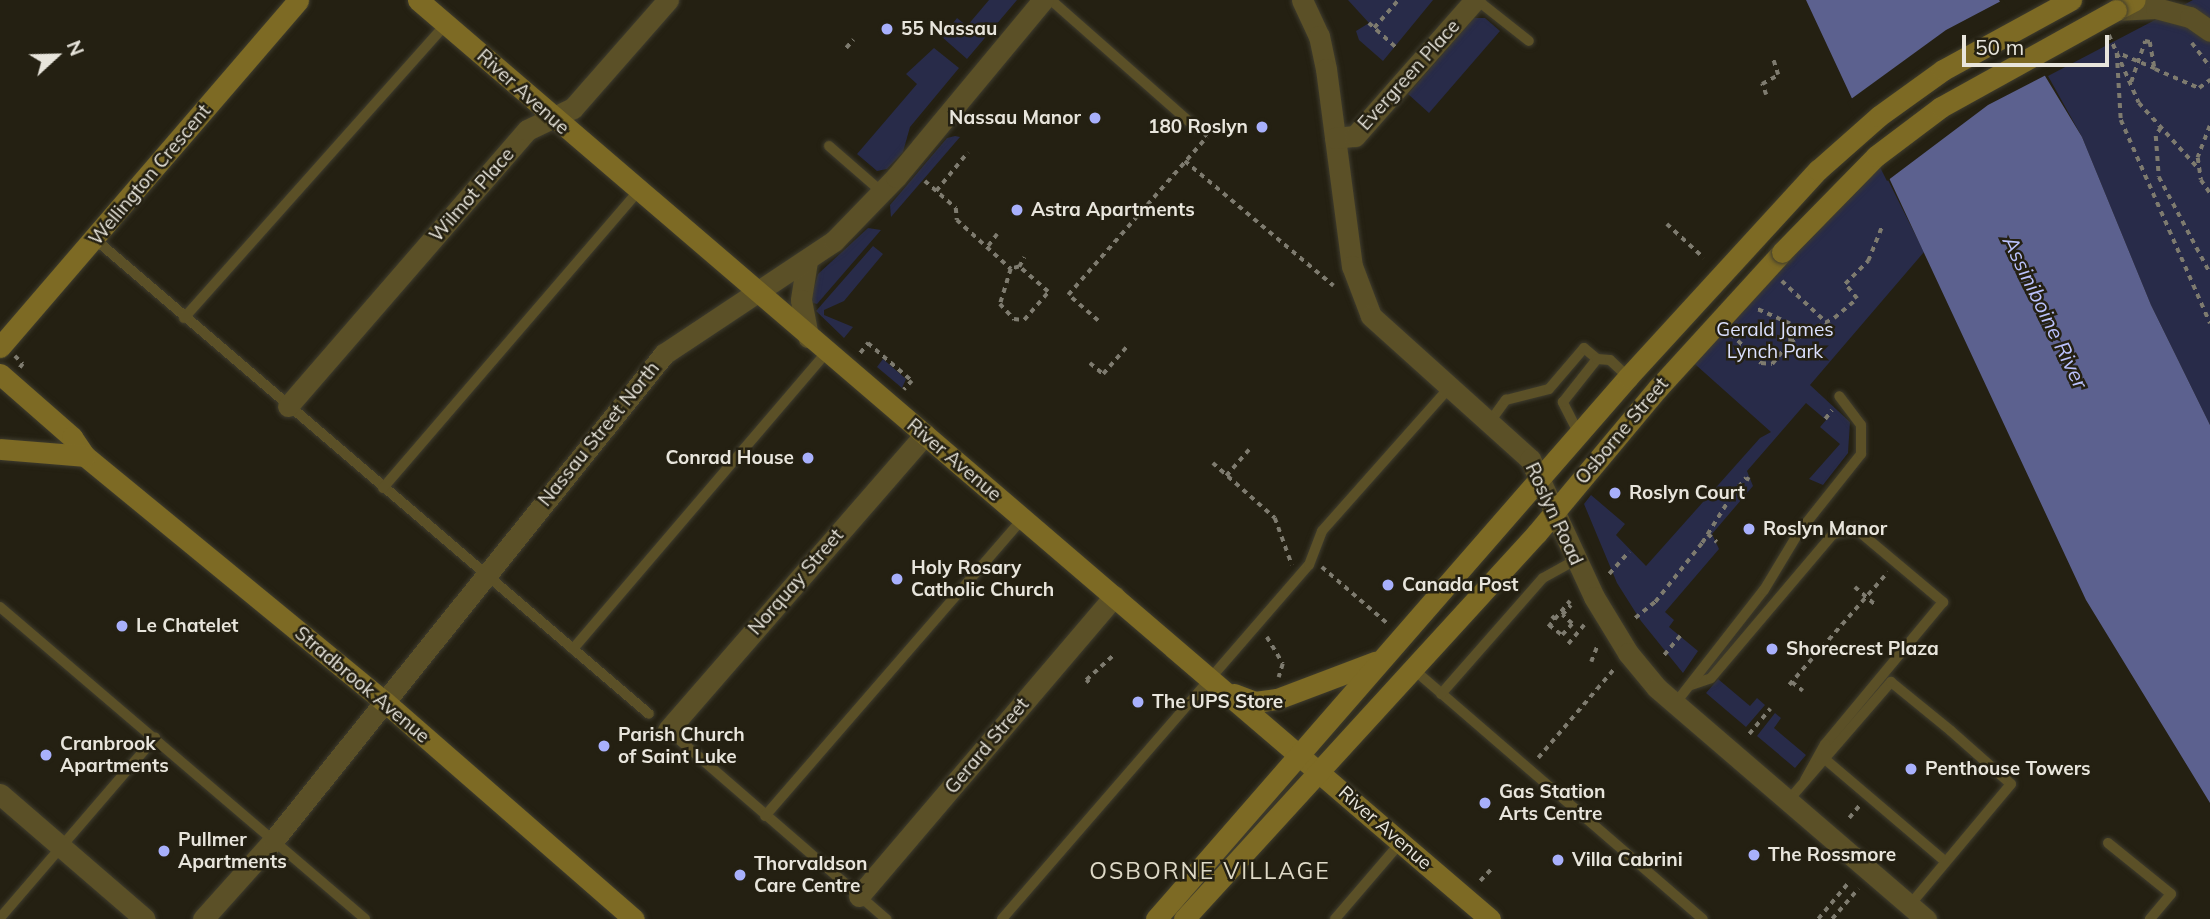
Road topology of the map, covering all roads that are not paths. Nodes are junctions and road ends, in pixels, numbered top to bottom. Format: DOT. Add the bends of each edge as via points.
graph roads {
  1 [pos="298,0"];
  2 [pos="418,0"];
  3 [pos="1043,0"];
  4 [pos="1051,0"];
  5 [pos="1302,0"];
  6 [pos="1476,0"];
  7 [pos="2071,0"];
  8 [pos="2135,0"];
  9 [pos="660,2"];
  10 [pos="2116,10"];
  11 [pos="446,24"];
  12 [pos="2201,35"];
  13 [pos="1529,41"];
  14 [pos="553,119"];
  15 [pos="1194,126"];
  16 [pos="1335,138"];
  17 [pos="829,146"];
  18 [pos="638,192"];
  19 [pos="882,192"];
  20 [pos="96,240"];
  21 [pos="807,261"];
  22 [pos="757,292"];
  23 [pos="184,318"];
  24 [pos="808,337"];
  25 [pos="0,347"];
  26 [pos="827,352"];
  27 [pos="1597,359"];
  28 [pos="0,374"];
  29 [pos="1628,377"];
  30 [pos="1449,388"];
  31 [pos="1549,389"];
  32 [pos="1839,396"];
  33 [pos="1563,402"];
  34 [pos="288,406"];
  35 [pos="1489,423"];
  36 [pos="925,434"];
  37 [pos="1580,435"];
  38 [pos="0,449"];
  39 [pos="85,456"];
  40 [pos="1542,479"];
  41 [pos="383,488"];
  42 [pos="1555,512"];
  43 [pos="1023,518"];
  44 [pos="1576,560"];
  45 [pos="484,576"];
  46 [pos="1114,596"];
  47 [pos="0,607"];
  48 [pos="573,649"];
  49 [pos="1379,660"];
  50 [pos="1412,668"];
  51 [pos="1217,684"];
  52 [pos="1692,685"];
  53 [pos="1441,694"];
  54 [pos="385,702"];
  55 [pos="1674,705"];
  56 [pos="649,714"];
  57 [pos="668,730"];
  58 [pos="155,738"];
  59 [pos="1297,752"];
  60 [pos="1830,756"];
  61 [pos="1318,771"];
  62 [pos="1804,780"];
  63 [pos="0,794"];
  64 [pos="1787,802"];
  65 [pos="765,816"];
  66 [pos="274,841"];
  67 [pos="1401,842"];
  68 [pos="2108,843"];
  69 [pos="61,847"];
  70 [pos="1946,862"];
  71 [pos="859,896"];
  72 [pos="1918,912"];
  73 [pos="0,918"];
  74 [pos="145,919"];
  75 [pos="203,919"];
  76 [pos="365,919"];
  77 [pos="634,919"];
  78 [pos="886,919"];
  79 [pos="1002,919"];
  80 [pos="1156,919"];
  81 [pos="1184,919"];
  82 [pos="1335,919"];
  83 [pos="1490,919"];
  84 [pos="1703,919"];
  85 [pos="2150,919"];
  1 -- 20 [label="main road, Wellington Crescent"];
  2 -- 11 [label="main road, River Avenue"];
  3 -- 19 [label="street, Nassau Street North"];
  4 -- 15 [label="lane"];
  5 -- 16 [label="street, Roslyn Road" via="1319,36"];
  6 -- 13 [label="lane"];
  6 -- 16 [label="street, Evergreen Place" via="1355,136"];
  7 -- 29 [label="main road, Osborne Street" via="1973,52 1898,102 1837,152"];
  8 -- 10 [label="main road, Osborne Street"];
  9 -- 14 [label="street, Wilmot Place" via="573,108"];
  10 -- 12 [label="street" via="2156,8 2190,17"];
  10 -- 42 [label="main road, Osborne Street, bridge" via="1941,107 1876,156 1658,388"];
  11 -- 14 [label="main road, River Avenue"];
  11 -- 23 [label="lane"];
  14 -- 18 [label="main road, River Avenue"];
  14 -- 34 [label="street, Wilmot Place" via="527,130"];
  16 -- 30 [label="street, Roslyn Road" via="1352,266 1366,306 1385,333"];
  17 -- 19 [label="lane"];
  18 -- 22 [label="main road, River Avenue"];
  18 -- 41 [label="lane"];
  19 -- 21 [label="street, Nassau Street North"];
  20 -- 23 [label="lane"];
  20 -- 25 [label="main road, Wellington Crescent"];
  21 -- 22 [label="street, Nassau Street North"];
  21 -- 24 [label="street" via="801,300"];
  22 -- 24 [label="main road, River Avenue"];
  22 -- 45 [label="street, Nassau Street North" via="664,354"];
  23 -- 34 [label="lane"];
  24 -- 26 [label="main road, River Avenue"];
  26 -- 36 [label="main road, River Avenue"];
  26 -- 48 [label="lane"];
  27 -- 29 [label="lane" via="1610,360"];
  27 -- 31 [label="lane" via="1584,348"];
  27 -- 33 [label="lane"];
  28 -- 39 [label="main road, Stradbrook Avenue" via="72,437"];
  29 -- 37 [label="main road, Osborne Street"];
  30 -- 35 [label="street, Roslyn Road"];
  30 -- 51 [label="lane" via="1322,531 1309,565"];
  31 -- 33 [label="lane"];
  31 -- 35 [label="lane" via="1506,400"];
  32 -- 52 [label="lane" via="1861,425 1861,454"];
  33 -- 37 [label="lane"];
  34 -- 41 [label="lane"];
  35 -- 40 [label="street, Roslyn Road" via="1530,458"];
  36 -- 43 [label="main road, River Avenue"];
  36 -- 57 [label="street, Norquay Street"];
  37 -- 40 [label="main road, Osborne Street"];
  38 -- 39 [label="main road"];
  39 -- 54 [label="main road, Stradbrook Avenue"];
  40 -- 42 [label="street, Roslyn Road"];
  40 -- 49 [label="main road, Osborne Street"];
  41 -- 45 [label="lane"];
  42 -- 44 [label="street, Roslyn Road"];
  42 -- 50 [label="main road, Osborne Street"];
  43 -- 46 [label="main road, River Avenue"];
  43 -- 65 [label="lane"];
  44 -- 53 [label="lane" via="1543,578"];
  44 -- 55 [label="street, Roslyn Road" via="1628,653"];
  45 -- 48 [label="lane"];
  45 -- 54 [label="street, Nassau Street North"];
  46 -- 51 [label="main road, River Avenue"];
  46 -- 71 [label="street, Gerard Street"];
  47 -- 58 [label="lane"];
  48 -- 56 [label="lane"];
  49 -- 51 [label="main road" via="1277,699 1255,702"];
  49 -- 59 [label="main road, Osborne Street"];
  50 -- 53 [label="lane"];
  50 -- 61 [label="main road, Osborne Street"];
  51 -- 59 [label="main road, River Avenue"];
  51 -- 79 [label="lane"];
  52 -- 55 [label="lane"];
  52 -- 62 [label="lane" via="1711,678 1833,534 1856,529 1943,602 1825,744"];
  53 -- 84 [label="lane"];
  54 -- 66 [label="street, Nassau Street North"];
  54 -- 77 [label="main road, Stradbrook Avenue"];
  55 -- 64 [label="street, Roslyn Road"];
  57 -- 65 [label="lane"];
  58 -- 66 [label="lane"];
  58 -- 69 [label="lane"];
  59 -- 61 [label="main road, River Avenue"];
  59 -- 80 [label="main road, Osborne Street"];
  60 -- 62 [label="lane"];
  60 -- 70 [label="lane"];
  60 -- 70 [label="lane" via="1891,682 2011,784"];
  61 -- 67 [label="main road, River Avenue"];
  61 -- 81 [label="main road, Osborne Street"];
  62 -- 64 [label="lane"];
  63 -- 69 [label="street"];
  64 -- 72 [label="street, Roslyn Road"];
  65 -- 71 [label="lane"];
  66 -- 75 [label="street, Nassau Street North"];
  66 -- 76 [label="lane"];
  67 -- 82 [label="lane"];
  67 -- 83 [label="main road, River Avenue"];
  68 -- 85 [label="lane" via="2171,894"];
  69 -- 73 [label="lane"];
  69 -- 74 [label="street"];
  70 -- 72 [label="lane"];
  71 -- 78 [label="lane"];
}
